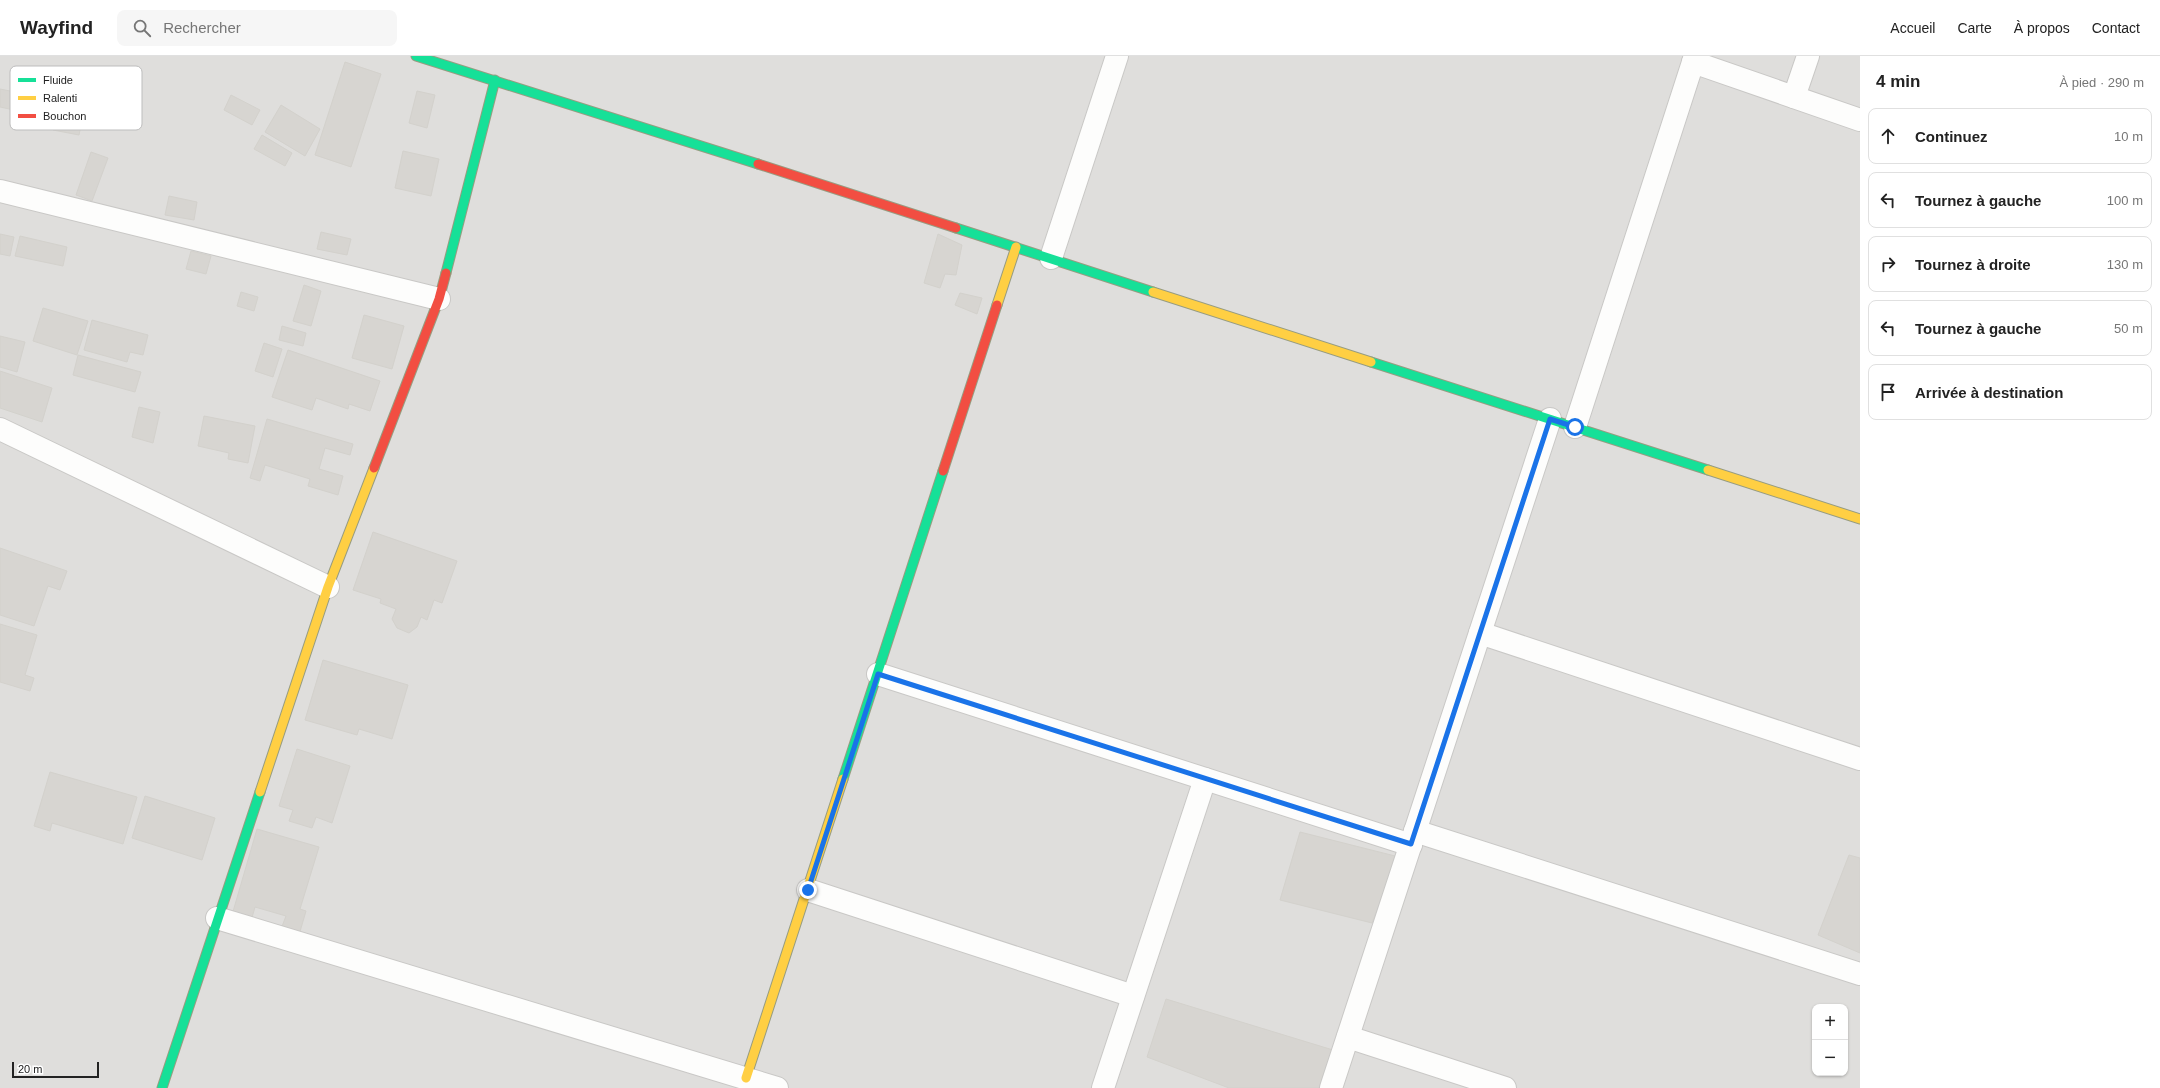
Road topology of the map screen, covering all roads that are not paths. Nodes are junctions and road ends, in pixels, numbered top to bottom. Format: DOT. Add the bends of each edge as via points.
graph roads {
  1 [pos="416,56"];
  2 [pos="1117,56"];
  3 [pos="1808,56"];
  4 [pos="1694,59"];
  5 [pos="496,80"];
  6 [pos="1794,97"];
  7 [pos="1860,120"];
  8 [pos="0,191"];
  9 [pos="1016,247"];
  10 [pos="1051,258"];
  11 [pos="439,299"];
  12 [pos="1550,419"];
  13 [pos="1575,427"];
  14 [pos="0,429"];
  15 [pos="1860,519"];
  16 [pos="328,587"];
  17 [pos="1480,633"];
  18 [pos="878,674"];
  19 [pos="1860,759"];
  20 [pos="1205,779"];
  21 [pos="1413,838"];
  22 [pos="808,890"];
  23 [pos="217,918"];
  24 [pos="1860,974"];
  25 [pos="1133,996"];
  26 [pos="1348,1037"];
  27 [pos="762,1084"];
  28 [pos="162,1088"];
  29 [pos="1103,1088"];
  30 [pos="1331,1088"];
  31 [pos="1505,1088"];
  1 -- 5 [label="street"];
  2 -- 10 [label="street"];
  3 -- 6 [label="street"];
  4 -- 6 [label="street"];
  4 -- 13 [label="street"];
  5 -- 9 [label="street"];
  5 -- 11 [label="street"];
  6 -- 7 [label="street"];
  8 -- 11 [label="street"];
  9 -- 10 [label="street"];
  9 -- 18 [label="street"];
  10 -- 12 [label="street"];
  11 -- 16 [label="street"];
  12 -- 13 [label="street"];
  12 -- 17 [label="street"];
  13 -- 15 [label="street"];
  14 -- 16 [label="street"];
  16 -- 23 [label="street"];
  17 -- 19 [label="street"];
  17 -- 21 [label="street"];
  18 -- 20 [label="street"];
  18 -- 22 [label="street"];
  20 -- 21 [label="street"];
  20 -- 25 [label="street"];
  21 -- 24 [label="street"];
  21 -- 26 [label="street"];
  22 -- 25 [label="street"];
  22 -- 27 [label="street"];
  23 -- 27 [label="street"];
  23 -- 28 [label="street"];
  25 -- 29 [label="street"];
  26 -- 30 [label="street"];
  26 -- 31 [label="street"];
}
